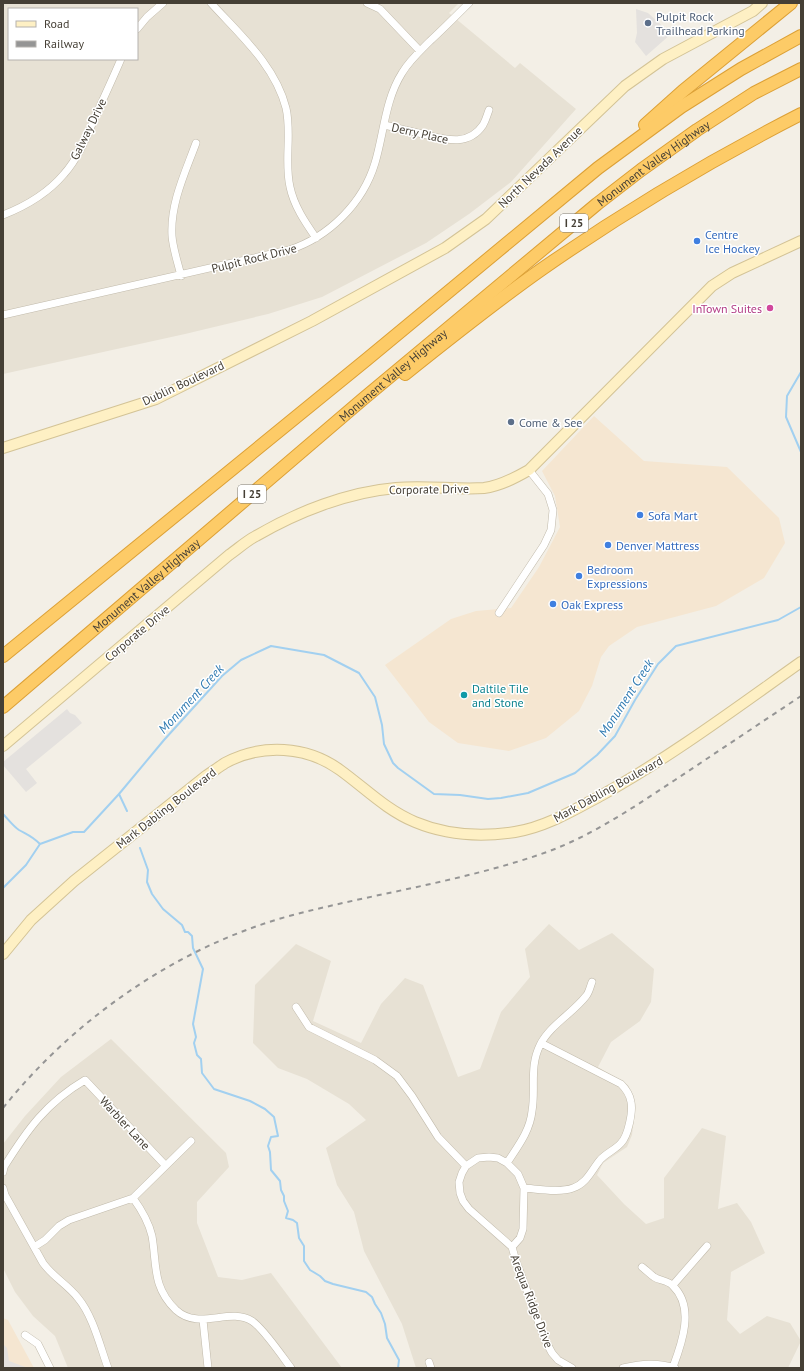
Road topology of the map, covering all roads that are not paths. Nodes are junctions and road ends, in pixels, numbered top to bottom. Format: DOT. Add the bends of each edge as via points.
graph roads {
  1 [pos="163,3"];
  2 [pos="211,3"];
  3 [pos="367,3"];
  4 [pos="468,3"];
  5 [pos="762,3"];
  6 [pos="791,3"];
  7 [pos="138,28"];
  8 [pos="801,36"];
  9 [pos="420,51"];
  10 [pos="121,60"];
  11 [pos="801,69"];
  12 [pos="489,110"];
  13 [pos="801,114"];
  14 [pos="384,125"];
  15 [pos="196,143"];
  16 [pos="576,186"];
  17 [pos="3,215"];
  18 [pos="316,238"];
  19 [pos="801,241"];
  20 [pos="181,276"];
  21 [pos="3,315"];
  22 [pos="312,321"];
  23 [pos="363,399"];
  24 [pos="3,448"];
  25 [pos="530,470"];
  26 [pos="499,613"];
  27 [pos="3,656"];
  28 [pos="801,662"];
  29 [pos="3,706"];
  30 [pos="3,746"];
  31 [pos="3,954"];
  32 [pos="592,982"];
  33 [pos="296,1007"];
  34 [pos="541,1043"];
  35 [pos="191,1141"];
  36 [pos="507,1162"];
  37 [pos="165,1165"];
  38 [pos="466,1166"];
  39 [pos="3,1172"];
  40 [pos="3,1188"];
  41 [pos="524,1188"];
  42 [pos="133,1198"];
  43 [pos="34,1246"];
  44 [pos="707,1246"];
  45 [pos="512,1248"];
  46 [pos="642,1267"];
  47 [pos="673,1285"];
  48 [pos="203,1320"];
  49 [pos="26,1335"];
  50 [pos="50,1368"];
  51 [pos="108,1368"];
  52 [pos="208,1368"];
  53 [pos="291,1368"];
  54 [pos="572,1368"];
  55 [pos="623,1368"];
  56 [pos="674,1368"];
  1 -- 7 [label="street"];
  2 -- 18 [label="street" via="263,60 277,84 288,120 290,186 297,207"];
  3 -- 9 [label="street" via="380,9"];
  4 -- 9 [label="street, Pulpit Rock Drive"];
  5 -- 22 [label="street, North Nevada Avenue" via="753,11 663,59 625,86 486,219 445,248"];
  6 -- 16 [label="highway" via="683,91"];
  8 -- 16 [label="highway, I 25" via="681,107"];
  9 -- 14 [label="street, Pulpit Rock Drive" via="397,82 390,98"];
  10 -- 17 [label="street, Galway Drive" via="83,146 70,166 57,182 38,197"];
  11 -- 23 [label="highway, Monument Valley Highway / I 25" via="754,93 641,170"];
  12 -- 14 [label="street, Derry Place" via="483,125 476,132 470,137 456,141"];
  13 -- 23 [label="highway" via="678,181 543,268 393,383"];
  14 -- 18 [label="street, Pulpit Rock Drive" via="375,163 362,192 342,217"];
  15 -- 20 [label="street" via="178,190 174,211 172,237"];
  16 -- 27 [label="highway, I 25"];
  18 -- 20 [label="street, Pulpit Rock Drive" via="298,248"];
  19 -- 25 [label="street, Corporate Drive" via="732,273 712,286"];
  20 -- 21 [label="street, Pulpit Rock Drive"];
  22 -- 24 [label="street, Dublin Boulevard" via="156,399"];
  23 -- 29 [label="highway, Monument Valley Highway / I 25"];
  25 -- 26 [label="street" via="548,494 553,510 551,530 544,545"];
  25 -- 30 [label="street, Corporate Drive" via="501,484 485,488 395,488 362,494 330,502 299,514 255,536 229,555"];
  28 -- 31 [label="street, Mark Dabling Boulevard" via="653,765 577,809 543,824 515,832 449,832 414,821 381,803 335,766 308,754 275,749 242,756 206,776 74,881 31,920"];
  32 -- 34 [label="street" via="587,996"];
  33 -- 38 [label="street" via="310,1027 375,1060 397,1076 438,1137"];
  34 -- 36 [label="street" via="533,1070 534,1098 530,1121 521,1142"];
  34 -- 41 [label="street" via="621,1084 628,1093 631,1108 625,1139 604,1156 584,1182 563,1190"];
  35 -- 37 [label="street"];
  36 -- 38 [label="street" via="498,1158 478,1158"];
  36 -- 41 [label="street, Arequa Ridge Drive" via="518,1174"];
  37 -- 39 [label="street, Warbler Lane" via="85,1080 68,1090 36,1120 20,1141"];
  37 -- 42 [label="street"];
  38 -- 45 [label="street, Arequa Ridge Drive" via="459,1182 462,1201"];
  40 -- 43 [label="street"];
  41 -- 45 [label="street, Arequa Ridge Drive" via="523,1229"];
  42 -- 43 [label="street" via="69,1220"];
  42 -- 48 [label="street" via="152,1236 156,1278 161,1288 176,1310 185,1316"];
  43 -- 51 [label="street" via="49,1271 84,1305"];
  44 -- 47 [label="street"];
  45 -- 54 [label="street, Arequa Ridge Drive" via="545,1340 558,1360"];
  46 -- 47 [label="street" via="655,1278"];
  47 -- 56 [label="street" via="679,1292 685,1310 684,1335"];
  48 -- 52 [label="street"];
  48 -- 53 [label="street" via="234,1316 251,1320 259,1326"];
  49 -- 50 [label="street" via="38,1344"];
  55 -- 56 [label="street" via="661,1364"];
}
